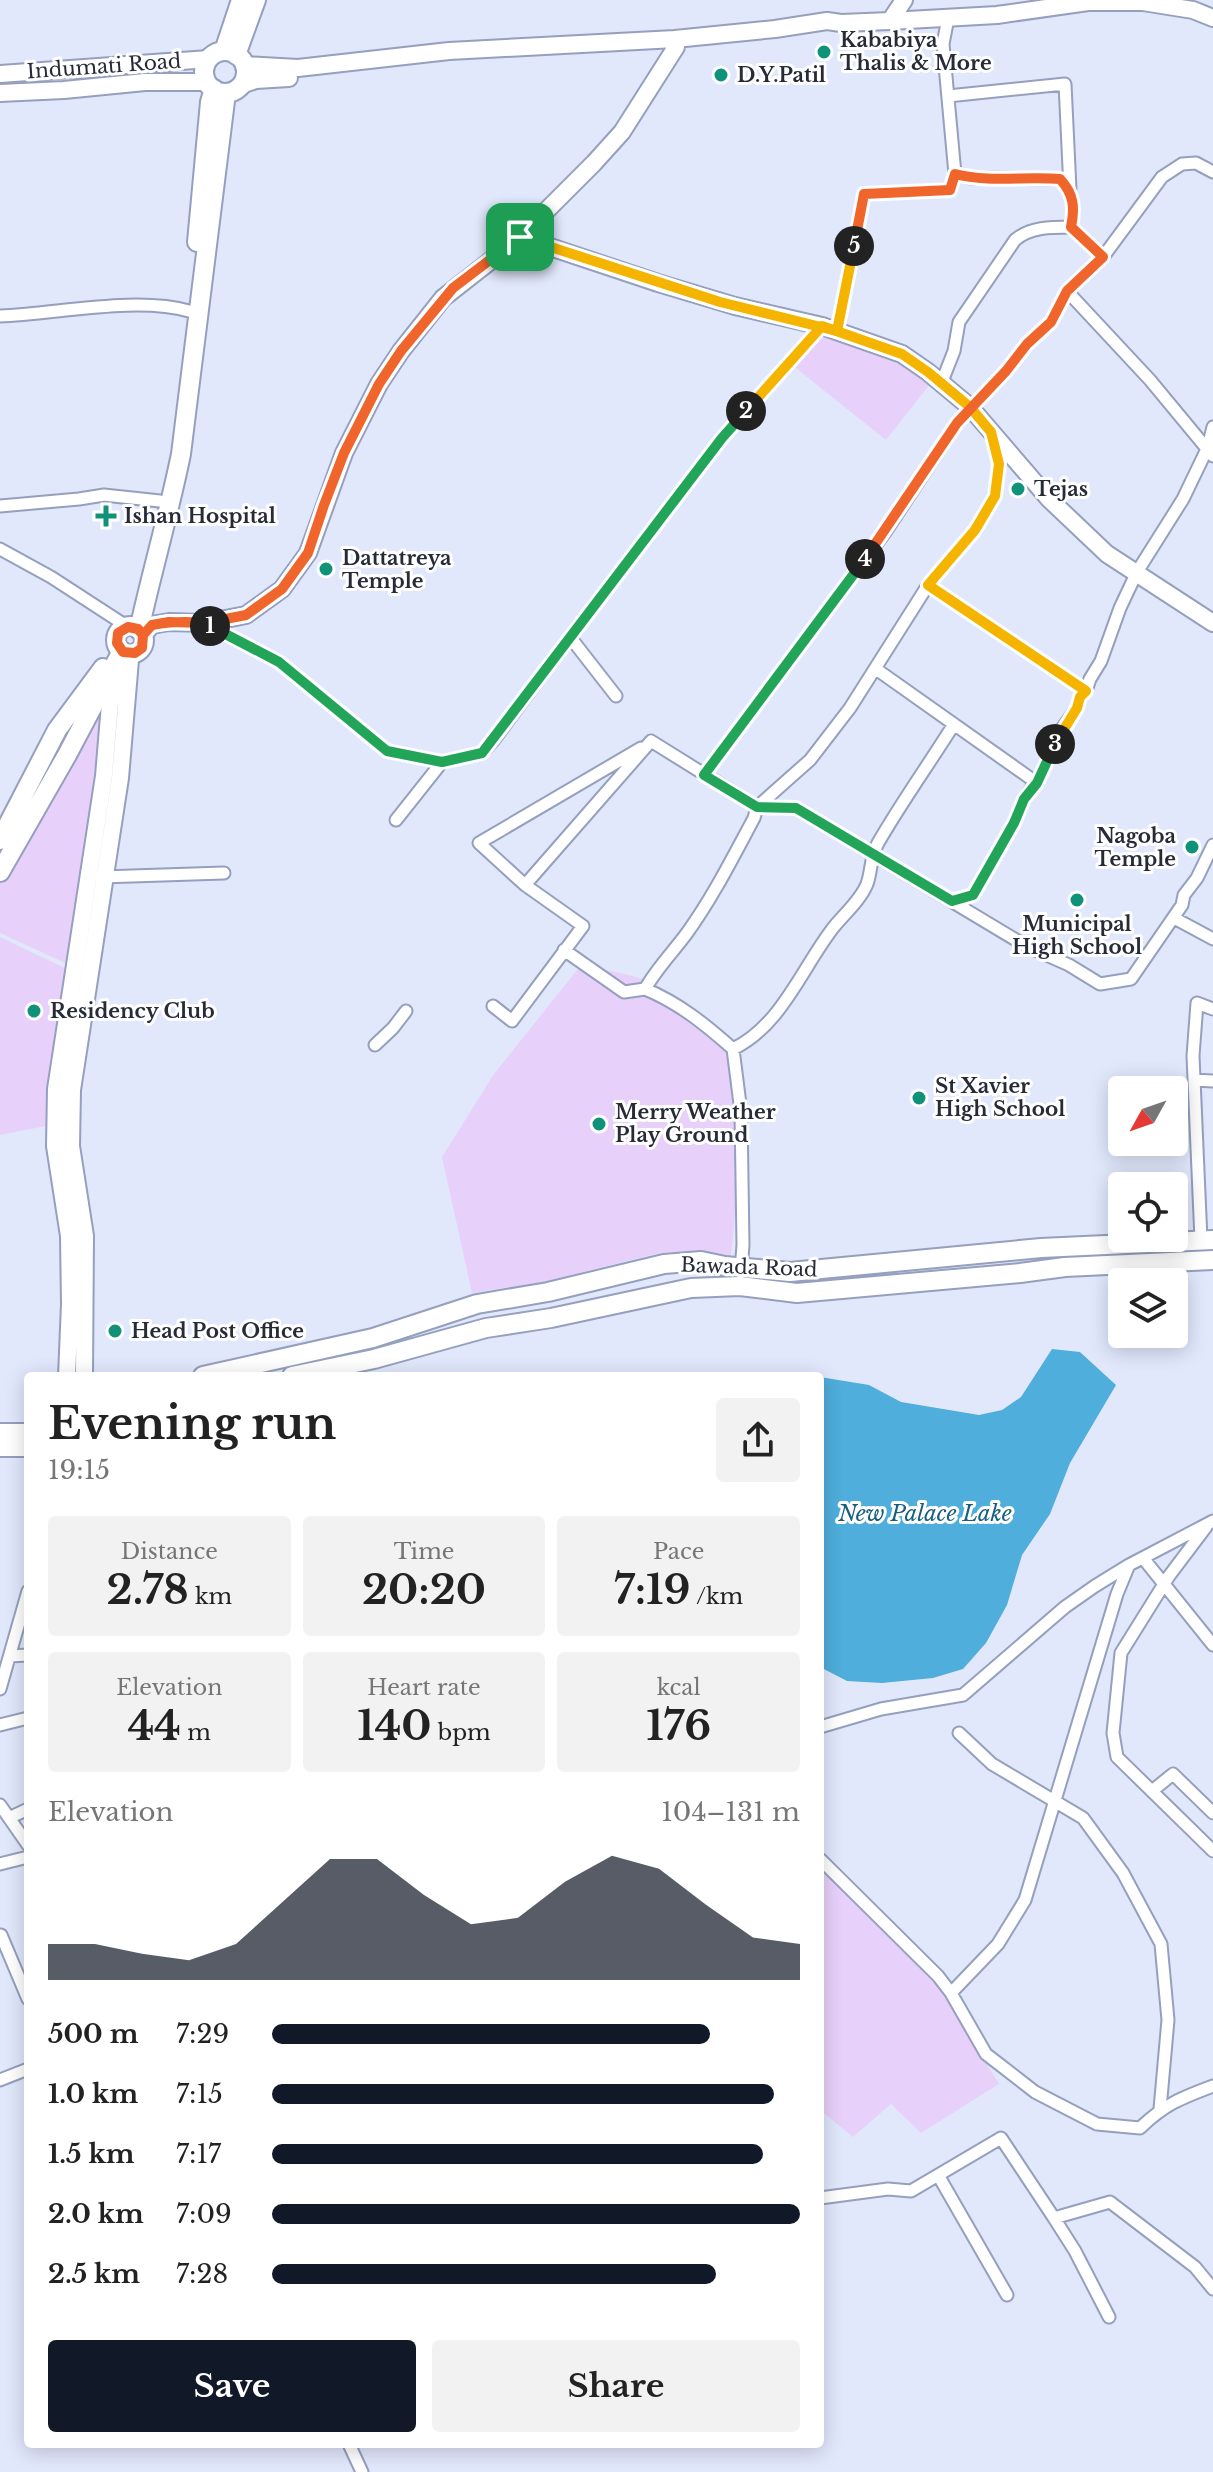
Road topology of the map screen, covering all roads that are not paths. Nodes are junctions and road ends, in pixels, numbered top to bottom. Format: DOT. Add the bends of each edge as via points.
graph roads {
  1 [pos="241,0"];
  2 [pos="256,0"];
  3 [pos="904,0"];
  4 [pos="1143,1"];
  5 [pos="1165,5"];
  6 [pos="1213,10"];
  7 [pos="948,18"];
  8 [pos="1213,18"];
  9 [pos="890,21"];
  10 [pos="675,43"];
  11 [pos="228,57"];
  12 [pos="0,74"];
  13 [pos="222,87"];
  14 [pos="0,93"];
  15 [pos="948,96"];
  16 [pos="1213,172"];
  17 [pos="955,174"];
  18 [pos="1070,189"];
  19 [pos="1071,227"];
  20 [pos="520,237"];
  21 [pos="1103,257"];
  22 [pos="1067,291"];
  23 [pos="189,311"];
  24 [pos="0,316"];
  25 [pos="830,329"];
  26 [pos="941,384"];
  27 [pos="970,407"];
  28 [pos="1213,427"];
  29 [pos="991,432"];
  30 [pos="1211,452"];
  31 [pos="160,501"];
  32 [pos="0,506"];
  33 [pos="0,549"];
  34 [pos="1137,572"];
  35 [pos="928,585"];
  36 [pos="205,623"];
  37 [pos="1213,623"];
  38 [pos="136,630"];
  39 [pos="570,637"];
  40 [pos="123,651"];
  41 [pos="876,669"];
  42 [pos="1086,691"];
  43 [pos="616,696"];
  44 [pos="954,724"];
  45 [pos="651,741"];
  46 [pos="442,762"];
  47 [pos="704,775"];
  48 [pos="1037,783"];
  49 [pos="757,807"];
  50 [pos="396,820"];
  51 [pos="0,840"];
  52 [pos="1213,845"];
  53 [pos="871,855"];
  54 [pos="0,872"];
  55 [pos="224,873"];
  56 [pos="96,876"];
  57 [pos="525,885"];
  58 [pos="952,901"];
  59 [pos="1174,918"];
  60 [pos="1213,939"];
  61 [pos="564,950"];
  62 [pos="645,989"];
  63 [pos="493,1006"];
  64 [pos="1213,1009"];
  65 [pos="406,1011"];
  66 [pos="375,1045"];
  67 [pos="733,1049"];
  68 [pos="1194,1080"];
  69 [pos="1213,1081"];
  70 [pos="1207,1240"];
  71 [pos="1213,1260"];
  72 [pos="740,1277"];
  73 [pos="67,1372"];
  74 [pos="84,1372"];
  75 [pos="221,1372"];
  76 [pos="311,1372"];
  77 [pos="0,1433"];
  78 [pos="24,1433"];
  79 [pos="0,1447"];
  80 [pos="24,1447"];
  81 [pos="1210,1522"];
  82 [pos="1143,1558"];
  83 [pos="1129,1565"];
  84 [pos="1164,1583"];
  85 [pos="24,1605"];
  86 [pos="1212,1640"];
  87 [pos="24,1655"];
  88 [pos="10,1656"];
  89 [pos="0,1689"];
  90 [pos="24,1719"];
  91 [pos="0,1725"];
  92 [pos="824,1726"];
  93 [pos="959,1733"];
  94 [pos="1152,1791"];
  95 [pos="1054,1800"];
  96 [pos="0,1805"];
  97 [pos="24,1811"];
  98 [pos="1213,1813"];
  99 [pos="9,1818"];
  100 [pos="24,1839"];
  101 [pos="1213,1851"];
  102 [pos="24,1858"];
  103 [pos="824,1863"];
  104 [pos="0,1864"];
  105 [pos="1,1935"];
  106 [pos="24,1990"];
  107 [pos="951,1993"];
  108 [pos="24,2071"];
  109 [pos="0,2080"];
  110 [pos="1213,2086"];
  111 [pos="1160,2109"];
  112 [pos="938,2175"];
  113 [pos="824,2197"];
  114 [pos="1054,2218"];
  115 [pos="1213,2289"];
  116 [pos="1007,2295"];
  117 [pos="1109,2317"];
  118 [pos="353,2448"];
  119 [pos="362,2472"];
  1 -- 11 [label="main road"];
  2 -- 11 [label="main road"];
  3 -- 9 [label="main road"];
  4 -- 5 [label="main road"];
  4 -- 7 [label="main road"];
  5 -- 6 [label="street"];
  5 -- 8 [label="main road"];
  7 -- 9 [label="main road"];
  7 -- 15 [label="street" via="943,44"];
  9 -- 10 [label="main road"];
  10 -- 11 [label="main road, Indumati Road" via="449,51 298,68"];
  10 -- 13 [label="main road, Indumati Road" via="447,61"];
  10 -- 20 [label="main road" via="621,133"];
  11 -- 12 [label="main road, Indumati Road"];
  11 -- 13 [label="main road" via="204,74"];
  11 -- 13 [label="main road" via="246,72"];
  13 -- 14 [label="main road, Indumati Road" via="145,82"];
  13 -- 23 [label="main road" via="210,102"];
  13 -- 38 [label="main road" via="181,454"];
  15 -- 17 [label="street"];
  15 -- 18 [label="street" via="1065,84"];
  16 -- 21 [label="street" via="1196,163 1182,164 1162,177"];
  17 -- 18 [label="street" via="1060,179"];
  17 -- 25 [label="street" via="950,190 864,194"];
  18 -- 19 [label="street"];
  19 -- 21 [label="street"];
  19 -- 26 [label="street" via="1024,232 1015,240 959,322"];
  20 -- 25 [label="main road" via="735,306"];
  20 -- 36 [label="main road" via="443,298 393,362 344,453 308,553 282,589 246,615"];
  21 -- 22 [label="street"];
  22 -- 27 [label="street" via="1051,322"];
  22 -- 30 [label="street"];
  23 -- 24 [label="street" via="126,307"];
  23 -- 31 [label="main road"];
  25 -- 26 [label="main road" via="902,354"];
  25 -- 39 [label="street" via="722,438"];
  26 -- 27 [label="main road"];
  27 -- 29 [label="main road"];
  27 -- 47 [label="street" via="886,531"];
  28 -- 30 [label="street"];
  29 -- 34 [label="main road" via="1078,527"];
  29 -- 35 [label="street" via="999,464 995,496 975,530"];
  30 -- 34 [label="street"];
  31 -- 32 [label="street" via="104,495"];
  31 -- 38 [label="main road" via="143,567"];
  33 -- 38 [label="street"];
  34 -- 37 [label="main road"];
  34 -- 42 [label="street"];
  35 -- 41 [label="street"];
  35 -- 42 [label="street"];
  36 -- 38 [label="main road" via="169,622"];
  36 -- 46 [label="street" via="279,662 387,751"];
  38 -- 40 [label="main road" via="118,633"];
  39 -- 43 [label="street"];
  39 -- 46 [label="street" via="482,753"];
  40 -- 51 [label="main road" via="57,730"];
  40 -- 54 [label="main road"];
  40 -- 56 [label="main road" via="120,778"];
  41 -- 44 [label="street"];
  41 -- 49 [label="street" via="810,760"];
  42 -- 48 [label="street"];
  44 -- 48 [label="street"];
  44 -- 53 [label="street"];
  45 -- 47 [label="street"];
  45 -- 57 [label="street"];
  45 -- 57 [label="street" via="479,843"];
  46 -- 50 [label="street"];
  47 -- 49 [label="street"];
  48 -- 58 [label="street" via="973,895"];
  49 -- 53 [label="street" via="796,808"];
  49 -- 62 [label="street" via="718,884"];
  52 -- 59 [label="street"];
  53 -- 58 [label="street"];
  53 -- 67 [label="street" via="867,884 857,899 760,1031"];
  55 -- 56 [label="street"];
  56 -- 73 [label="main road" via="56,1089 55,1146 69,1236"];
  56 -- 74 [label="main road" via="72,1089 71,1146 85,1236"];
  57 -- 61 [label="street" via="583,926"];
  58 -- 59 [label="street" via="1100,984 1131,979"];
  59 -- 60 [label="street"];
  61 -- 62 [label="street" via="624,992"];
  61 -- 63 [label="street" via="512,1021"];
  62 -- 67 [label="street" via="682,1008"];
  64 -- 68 [label="street" via="1197,1003"];
  65 -- 66 [label="street"];
  67 -- 72 [label="street" via="741,1112"];
  68 -- 69 [label="street"];
  68 -- 70 [label="street"];
  70 -- 72 [label="main road, Bawada Road" via="1041,1248"];
  71 -- 72 [label="main road" via="1065,1267 797,1293"];
  72 -- 75 [label="main road, Bawada Road" via="701,1261 652,1266 477,1304 373,1338"];
  72 -- 76 [label="main road" via="486,1328"];
  77 -- 78 [label="main road"];
  79 -- 80 [label="main road"];
  81 -- 82 [label="street"];
  81 -- 84 [label="street"];
  82 -- 83 [label="street"];
  82 -- 84 [label="street"];
  83 -- 92 [label="street" via="1065,1607 963,1695 881,1709"];
  83 -- 95 [label="street"];
  84 -- 86 [label="street"];
  84 -- 94 [label="street" via="1121,1653 1113,1733 1117,1757"];
  85 -- 88 [label="street"];
  87 -- 88 [label="street"];
  88 -- 89 [label="street"];
  90 -- 91 [label="street"];
  93 -- 95 [label="street" via="992,1764"];
  94 -- 98 [label="street" via="1173,1774"];
  94 -- 101 [label="street"];
  95 -- 107 [label="street" via="1025,1900 998,1944"];
  95 -- 111 [label="street" via="1083,1818 1123,1873 1161,1944 1168,2020"];
  96 -- 99 [label="street"];
  97 -- 99 [label="street"];
  99 -- 100 [label="street"];
  102 -- 104 [label="street"];
  103 -- 107 [label="street"];
  105 -- 106 [label="street"];
  107 -- 111 [label="street" via="986,2054 1048,2100 1097,2124 1140,2128"];
  108 -- 109 [label="street"];
  110 -- 111 [label="street"];
  112 -- 113 [label="street" via="911,2191"];
  112 -- 114 [label="street" via="1001,2138"];
  112 -- 116 [label="street"];
  114 -- 115 [label="street" via="1110,2202 1195,2267"];
  114 -- 117 [label="street"];
  118 -- 119 [label="street"];
}
